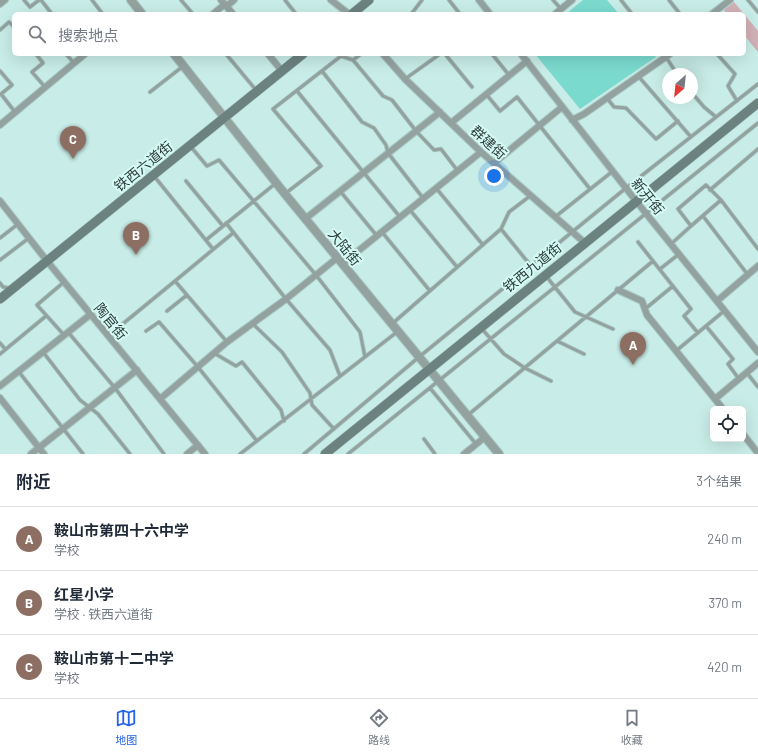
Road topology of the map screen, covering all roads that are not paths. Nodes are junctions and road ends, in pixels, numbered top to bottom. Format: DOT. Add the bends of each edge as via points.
graph roads {
  1 [pos="5,0"];
  2 [pos="24,0"];
  3 [pos="40,0"];
  4 [pos="92,0"];
  5 [pos="131,0"];
  6 [pos="181,0"];
  7 [pos="234,0"];
  8 [pos="285,0"];
  9 [pos="332,0"];
  10 [pos="369,0"];
  11 [pos="422,0"];
  12 [pos="448,0"];
  13 [pos="479,0"];
  14 [pos="553,0"];
  15 [pos="572,0"];
  16 [pos="621,0"];
  17 [pos="669,0"];
  18 [pos="730,0"];
  19 [pos="748,0"];
  20 [pos="0,4"];
  21 [pos="224,4"];
  22 [pos="561,9"];
  23 [pos="50,12"];
  24 [pos="101,12"];
  25 [pos="137,12"];
  26 [pos="191,12"];
  27 [pos="215,12"];
  28 [pos="231,12"];
  29 [pos="294,12"];
  30 [pos="346,12"];
  31 [pos="354,12"];
  32 [pos="413,12"];
  33 [pos="458,12"];
  34 [pos="488,12"];
  35 [pos="557,12"];
  36 [pos="630,12"];
  37 [pos="678,12"];
  38 [pos="715,12"];
  39 [pos="758,12"];
  40 [pos="12,25"];
  41 [pos="0,30"];
  42 [pos="38,56"];
  43 [pos="68,56"];
  44 [pos="83,56"];
  45 [pos="176,56"];
  46 [pos="228,56"];
  47 [pos="270,56"];
  48 [pos="299,56"];
  49 [pos="358,56"];
  50 [pos="385,56"];
  51 [pos="437,56"];
  52 [pos="447,56"];
  53 [pos="494,56"];
  54 [pos="523,56"];
  55 [pos="666,56"];
  56 [pos="667,56"];
  57 [pos="719,56"];
  58 [pos="353,60"];
  59 [pos="527,61"];
  60 [pos="74,63"];
  61 [pos="184,66"];
  62 [pos="673,68"];
  63 [pos="0,70"];
  64 [pos="282,71"];
  65 [pos="322,71"];
  66 [pos="509,75"];
  67 [pos="639,77"];
  68 [pos="405,79"];
  69 [pos="758,84"];
  70 [pos="45,87"];
  71 [pos="472,87"];
  72 [pos="297,90"];
  73 [pos="257,91"];
  74 [pos="150,92"];
  75 [pos="486,94"];
  76 [pos="607,98"];
  77 [pos="698,100"];
  78 [pos="737,100"];
  79 [pos="758,103"];
  80 [pos="562,107"];
  81 [pos="16,112"];
  82 [pos="440,112"];
  83 [pos="225,117"];
  84 [pos="716,117"];
  85 [pos="572,120"];
  86 [pos="678,121"];
  87 [pos="451,123"];
  88 [pos="758,123"];
  89 [pos="0,125"];
  90 [pos="540,126"];
  91 [pos="416,131"];
  92 [pos="691,137"];
  93 [pos="189,146"];
  94 [pos="758,149"];
  95 [pos="481,152"];
  96 [pos="388,153"];
  97 [pos="494,163"];
  98 [pos="457,171"];
  99 [pos="613,171"];
  100 [pos="363,172"];
  101 [pos="153,175"];
  102 [pos="186,181"];
  103 [pos="276,183"];
  104 [pos="436,188"];
  105 [pos="626,188"];
  106 [pos="590,189"];
  107 [pos="710,190"];
  108 [pos="339,191"];
  109 [pos="285,194"];
  110 [pos="530,195"];
  111 [pos="423,198"];
  112 [pos="721,200"];
  113 [pos="0,201"];
  114 [pos="636,201"];
  115 [pos="253,202"];
  116 [pos="409,210"];
  117 [pos="646,213"];
  118 [pos="703,216"];
  119 [pos="400,217"];
  120 [pos="555,217"];
  121 [pos="305,219"];
  122 [pos="226,223"];
  123 [pos="18,224"];
  124 [pos="223,226"];
  125 [pos="691,226"];
  126 [pos="501,229"];
  127 [pos="572,232"];
  128 [pos="233,233"];
  129 [pos="379,234"];
  130 [pos="0,238"];
  131 [pos="29,238"];
  132 [pos="206,240"];
  133 [pos="638,242"];
  134 [pos="585,243"];
  135 [pos="671,244"];
  136 [pos="483,245"];
  137 [pos="213,249"];
  138 [pos="758,249"];
  139 [pos="679,254"];
  140 [pos="0,260"];
  141 [pos="47,261"];
  142 [pos="340,261"];
  143 [pos="653,261"];
  144 [pos="531,266"];
  145 [pos="758,266"];
  146 [pos="457,267"];
  147 [pos="660,270"];
  148 [pos="316,275"];
  149 [pos="545,275"];
  150 [pos="748,275"];
  151 [pos="175,281"];
  152 [pos="64,282"];
  153 [pos="0,283"];
  154 [pos="673,286"];
  155 [pos="555,287"];
  156 [pos="13,288"];
  157 [pos="618,290"];
  158 [pos="430,291"];
  159 [pos="187,295"];
  160 [pos="0,299"];
  161 [pos="286,299"];
  162 [pos="717,301"];
  163 [pos="645,309"];
  164 [pos="724,310"];
  165 [pos="167,311"];
  166 [pos="90,314"];
  167 [pos="46,316"];
  168 [pos="585,317"];
  169 [pos="253,324"];
  170 [pos="392,324"];
  171 [pos="706,326"];
  172 [pos="480,327"];
  173 [pos="613,329"];
  174 [pos="146,331"];
  175 [pos="398,332"];
  176 [pos="698,333"];
  177 [pos="66,334"];
  178 [pos="108,336"];
  179 [pos="491,339"];
  180 [pos="557,341"];
  181 [pos="227,342"];
  182 [pos="0,343"];
  183 [pos="5,349"];
  184 [pos="676,351"];
  185 [pos="43,352"];
  186 [pos="758,352"];
  187 [pos="214,353"];
  188 [pos="0,354"];
  189 [pos="584,354"];
  190 [pos="365,357"];
  191 [pos="419,357"];
  192 [pos="758,363"];
  193 [pos="198,367"];
  194 [pos="525,368"];
  195 [pos="429,369"];
  196 [pos="137,370"];
  197 [pos="18,372"];
  198 [pos="747,373"];
  199 [pos="340,376"];
  200 [pos="739,379"];
  201 [pos="438,381"];
  202 [pos="551,381"];
  203 [pos="0,386"];
  204 [pos="758,387"];
  205 [pos="115,388"];
  206 [pos="430,388"];
  207 [pos="0,398"];
  208 [pos="160,399"];
  209 [pos="311,399"];
  210 [pos="715,399"];
  211 [pos="721,406"];
  212 [pos="90,408"];
  213 [pos="467,416"];
  214 [pos="284,421"];
  215 [pos="63,429"];
  216 [pos="334,429"];
  217 [pos="485,437"];
  218 [pos="746,438"];
  219 [pos="424,439"];
  220 [pos="257,441"];
  221 [pos="476,444"];
  222 [pos="198,445"];
  223 [pos="39,448"];
  224 [pos="757,452"];
  225 [pos="31,454"];
  226 [pos="44,454"];
  227 [pos="83,454"];
  228 [pos="130,454"];
  229 [pos="164,454"];
  230 [pos="187,454"];
  231 [pos="205,454"];
  232 [pos="240,454"];
  233 [pos="304,454"];
  234 [pos="325,454"];
  235 [pos="348,454"];
  236 [pos="436,454"];
  237 [pos="464,454"];
  238 [pos="499,454"];
  1 -- 20 [label="street"];
  2 -- 3 [label="lane" via="30,7"];
  3 -- 23 [label="lane"];
  4 -- 24 [label="lane"];
  5 -- 25 [label="street"];
  6 -- 26 [label="lane"];
  7 -- 21 [label="street"];
  8 -- 29 [label="lane"];
  9 -- 30 [label="street"];
  10 -- 31 [label="main road"];
  11 -- 32 [label="lane"];
  12 -- 33 [label="lane"];
  13 -- 34 [label="street"];
  14 -- 22 [label="lane"];
  15 -- 22 [label="street"];
  16 -- 36 [label="lane"];
  17 -- 37 [label="lane"];
  18 -- 38 [label="street"];
  19 -- 39 [label="lane"];
  21 -- 27 [label="street"];
  21 -- 28 [label="street"];
  22 -- 35 [label="street"];
  40 -- 41 [label="lane" via="9,22"];
  42 -- 70 [label="lane" via="43,63 32,72"];
  43 -- 60 [label="lane"];
  44 -- 60 [label="street"];
  45 -- 61 [label="street, 大陆街"];
  46 -- 73 [label="lane"];
  47 -- 64 [label="street"];
  48 -- 64 [label="main road, 铁西六道街"];
  49 -- 58 [label="lane"];
  50 -- 68 [label="street, 群建街"];
  51 -- 68 [label="lane"];
  52 -- 71 [label="lane"];
  53 -- 66 [label="lane"];
  54 -- 59 [label="street, 新开街"];
  55 -- 67 [label="street"];
  56 -- 62 [label="lane"];
  57 -- 78 [label="lane" via="735,74 728,86"];
  58 -- 65 [label="lane" via="342,56"];
  58 -- 91 [label="lane" via="383,96 392,100"];
  59 -- 66 [label="street"];
  59 -- 80 [label="street, 新开街"];
  60 -- 70 [label="street"];
  61 -- 74 [label="lane"];
  61 -- 83 [label="street, 大陆街"];
  63 -- 81 [label="lane" via="12,85 2,94"];
  64 -- 73 [label="main road, 铁西六道街"];
  65 -- 72 [label="lane"];
  65 -- 96 [label="lane" via="362,122 374,128 386,145"];
  66 -- 75 [label="street"];
  67 -- 76 [label="street"];
  67 -- 86 [label="lane"];
  68 -- 82 [label="street, 群建街"];
  69 -- 78 [label="lane"];
  70 -- 81 [label="street"];
  72 -- 100 [label="lane"];
  72 -- 109 [label="lane" via="273,109 321,166"];
  73 -- 83 [label="main road, 铁西六道街"];
  75 -- 87 [label="street"];
  75 -- 90 [label="lane" via="500,111 517,97"];
  76 -- 85 [label="street"];
  76 -- 86 [label="lane" via="614,107 626,108 656,139"];
  77 -- 84 [label="lane"];
  78 -- 84 [label="lane"];
  79 -- 114 [label="main road, 铁西九道街"];
  80 -- 85 [label="street, 新开街"];
  80 -- 90 [label="street"];
  81 -- 89 [label="street"];
  82 -- 87 [label="street, 群建街"];
  82 -- 91 [label="street"];
  83 -- 93 [label="main road, 铁西六道街"];
  83 -- 103 [label="street, 大陆街"];
  84 -- 92 [label="lane"];
  85 -- 99 [label="street, 新开街"];
  86 -- 92 [label="lane"];
  87 -- 95 [label="street, 群建街"];
  88 -- 117 [label="lane"];
  90 -- 97 [label="street"];
  90 -- 106 [label="lane"];
  91 -- 96 [label="street"];
  91 -- 98 [label="lane" via="434,150 442,149"];
  92 -- 105 [label="lane"];
  93 -- 101 [label="main road, 铁西六道街"];
  93 -- 115 [label="lane" via="207,166 219,160"];
  94 -- 107 [label="lane"];
  95 -- 97 [label="street, 群建街"];
  95 -- 98 [label="street"];
  96 -- 100 [label="street"];
  96 -- 111 [label="lane"];
  97 -- 110 [label="street, 群建街"];
  98 -- 104 [label="street"];
  99 -- 105 [label="street, 新开街"];
  99 -- 106 [label="lane"];
  100 -- 108 [label="street"];
  100 -- 119 [label="lane"];
  101 -- 132 [label="lane"];
  101 -- 141 [label="main road, 铁西六道街"];
  102 -- 124 [label="lane"];
  103 -- 109 [label="street, 大陆街"];
  103 -- 115 [label="lane"];
  104 -- 111 [label="street"];
  104 -- 136 [label="lane"];
  105 -- 114 [label="street, 新开街"];
  105 -- 127 [label="lane"];
  106 -- 120 [label="lane"];
  107 -- 112 [label="lane"];
  107 -- 125 [label="lane" via="706,186 678,209"];
  108 -- 121 [label="street"];
  108 -- 129 [label="lane"];
  109 -- 121 [label="street, 大陆街"];
  110 -- 120 [label="street, 群建街"];
  110 -- 126 [label="lane" via="509,212"];
  111 -- 116 [label="street"];
  112 -- 118 [label="lane"];
  112 -- 138 [label="lane"];
  113 -- 123 [label="street, 陶官街"];
  114 -- 117 [label="street, 新开街"];
  114 -- 134 [label="main road, 铁西九道街"];
  115 -- 122 [label="lane"];
  115 -- 148 [label="lane"];
  116 -- 119 [label="street"];
  116 -- 146 [label="lane"];
  117 -- 135 [label="street, 新开街"];
  117 -- 155 [label="lane"];
  118 -- 125 [label="lane"];
  118 -- 150 [label="lane"];
  119 -- 129 [label="street"];
  120 -- 127 [label="street, 群建街"];
  121 -- 142 [label="street, 大陆街"];
  122 -- 124 [label="lane"];
  122 -- 128 [label="lane"];
  123 -- 130 [label="lane"];
  123 -- 131 [label="street, 陶官街"];
  124 -- 132 [label="lane"];
  125 -- 135 [label="lane"];
  126 -- 136 [label="lane"];
  126 -- 144 [label="lane"];
  127 -- 134 [label="street, 群建街"];
  127 -- 144 [label="lane"];
  128 -- 137 [label="lane"];
  128 -- 161 [label="lane"];
  129 -- 142 [label="street"];
  129 -- 158 [label="lane"];
  131 -- 140 [label="lane"];
  131 -- 141 [label="street, 陶官街"];
  132 -- 137 [label="lane"];
  133 -- 143 [label="lane"];
  134 -- 149 [label="main road, 铁西九道街"];
  135 -- 139 [label="street, 新开街"];
  136 -- 146 [label="lane"];
  137 -- 151 [label="lane"];
  139 -- 147 [label="lane"];
  139 -- 162 [label="street, 新开街"];
  141 -- 152 [label="street, 陶官街"];
  141 -- 156 [label="main road, 铁西六道街"];
  142 -- 148 [label="street"];
  142 -- 170 [label="street, 大陆街"];
  143 -- 147 [label="lane"];
  143 -- 157 [label="lane"];
  144 -- 191 [label="lane"];
  145 -- 150 [label="street"];
  146 -- 158 [label="lane"];
  147 -- 154 [label="lane"];
  148 -- 161 [label="street"];
  148 -- 190 [label="lane" via="360,332"];
  149 -- 155 [label="lane"];
  149 -- 172 [label="main road, 铁西九道街"];
  150 -- 162 [label="street"];
  151 -- 159 [label="lane"];
  151 -- 178 [label="lane"];
  152 -- 166 [label="street, 陶官街"];
  152 -- 167 [label="lane" via="37,305"];
  153 -- 156 [label="lane" via="3,287"];
  154 -- 163 [label="lane"];
  154 -- 176 [label="lane" via="691,309 684,316"];
  155 -- 168 [label="lane" via="574,312"];
  155 -- 179 [label="lane"];
  156 -- 160 [label="main road, 铁西六道街"];
  157 -- 163 [label="street" via="642,301"];
  157 -- 168 [label="lane"];
  158 -- 170 [label="lane"];
  159 -- 165 [label="lane"];
  159 -- 181 [label="lane"];
  161 -- 169 [label="street"];
  161 -- 199 [label="lane" via="330,350"];
  162 -- 164 [label="street, 新开街"];
  163 -- 184 [label="street"];
  164 -- 171 [label="lane"];
  164 -- 186 [label="street, 新开街"];
  166 -- 177 [label="street"];
  166 -- 178 [label="street, 陶官街"];
  167 -- 177 [label="lane"];
  167 -- 183 [label="lane"];
  168 -- 173 [label="lane"];
  168 -- 180 [label="lane"];
  169 -- 181 [label="street"];
  169 -- 209 [label="lane" via="282,352 310,393"];
  170 -- 175 [label="street, 大陆街"];
  171 -- 176 [label="lane"];
  171 -- 200 [label="lane" via="733,359 728,364"];
  172 -- 179 [label="lane"];
  172 -- 195 [label="main road, 铁西九道街"];
  174 -- 193 [label="lane" via="159,322"];
  175 -- 190 [label="lane"];
  175 -- 191 [label="street, 大陆街"];
  176 -- 184 [label="lane"];
  177 -- 185 [label="street"];
  177 -- 205 [label="lane"];
  178 -- 196 [label="street, 陶官街"];
  179 -- 194 [label="lane" via="504,354"];
  179 -- 201 [label="lane"];
  180 -- 189 [label="lane"];
  180 -- 194 [label="lane"];
  181 -- 187 [label="street"];
  182 -- 183 [label="lane"];
  183 -- 188 [label="lane"];
  184 -- 210 [label="street"];
  185 -- 197 [label="street"];
  185 -- 212 [label="lane" via="80,400"];
  187 -- 193 [label="street"];
  187 -- 214 [label="lane" via="236,366 242,362 281,410"];
  190 -- 199 [label="lane"];
  191 -- 195 [label="street, 大陆街"];
  191 -- 216 [label="lane"];
  192 -- 198 [label="street"];
  193 -- 208 [label="street"];
  193 -- 220 [label="lane"];
  194 -- 202 [label="lane"];
  194 -- 213 [label="lane"];
  195 -- 201 [label="street, 大陆街"];
  195 -- 234 [label="main road, 铁西九道街"];
  196 -- 205 [label="street"];
  196 -- 208 [label="street, 陶官街"];
  197 -- 203 [label="street"];
  197 -- 215 [label="lane"];
  198 -- 200 [label="street"];
  198 -- 204 [label="lane"];
  199 -- 209 [label="lane"];
  200 -- 210 [label="street"];
  201 -- 206 [label="lane"];
  201 -- 213 [label="street, 大陆街"];
  205 -- 212 [label="street"];
  205 -- 229 [label="lane"];
  206 -- 221 [label="lane"];
  206 -- 235 [label="lane"];
  207 -- 223 [label="street"];
  208 -- 222 [label="street, 陶官街"];
  209 -- 214 [label="lane"];
  209 -- 216 [label="lane" via="312,405"];
  210 -- 211 [label="street"];
  212 -- 215 [label="street"];
  212 -- 228 [label="lane" via="98,414"];
  213 -- 217 [label="street, 大陆街"];
  214 -- 220 [label="lane"];
  215 -- 223 [label="street"];
  215 -- 227 [label="lane"];
  216 -- 233 [label="lane"];
  217 -- 221 [label="street"];
  217 -- 238 [label="street, 大陆街"];
  218 -- 224 [label="street"];
  219 -- 236 [label="lane"];
  220 -- 232 [label="lane"];
  221 -- 237 [label="street"];
  222 -- 230 [label="street"];
  222 -- 231 [label="street, 陶官街"];
  223 -- 225 [label="street"];
  223 -- 226 [label="street"];
}
